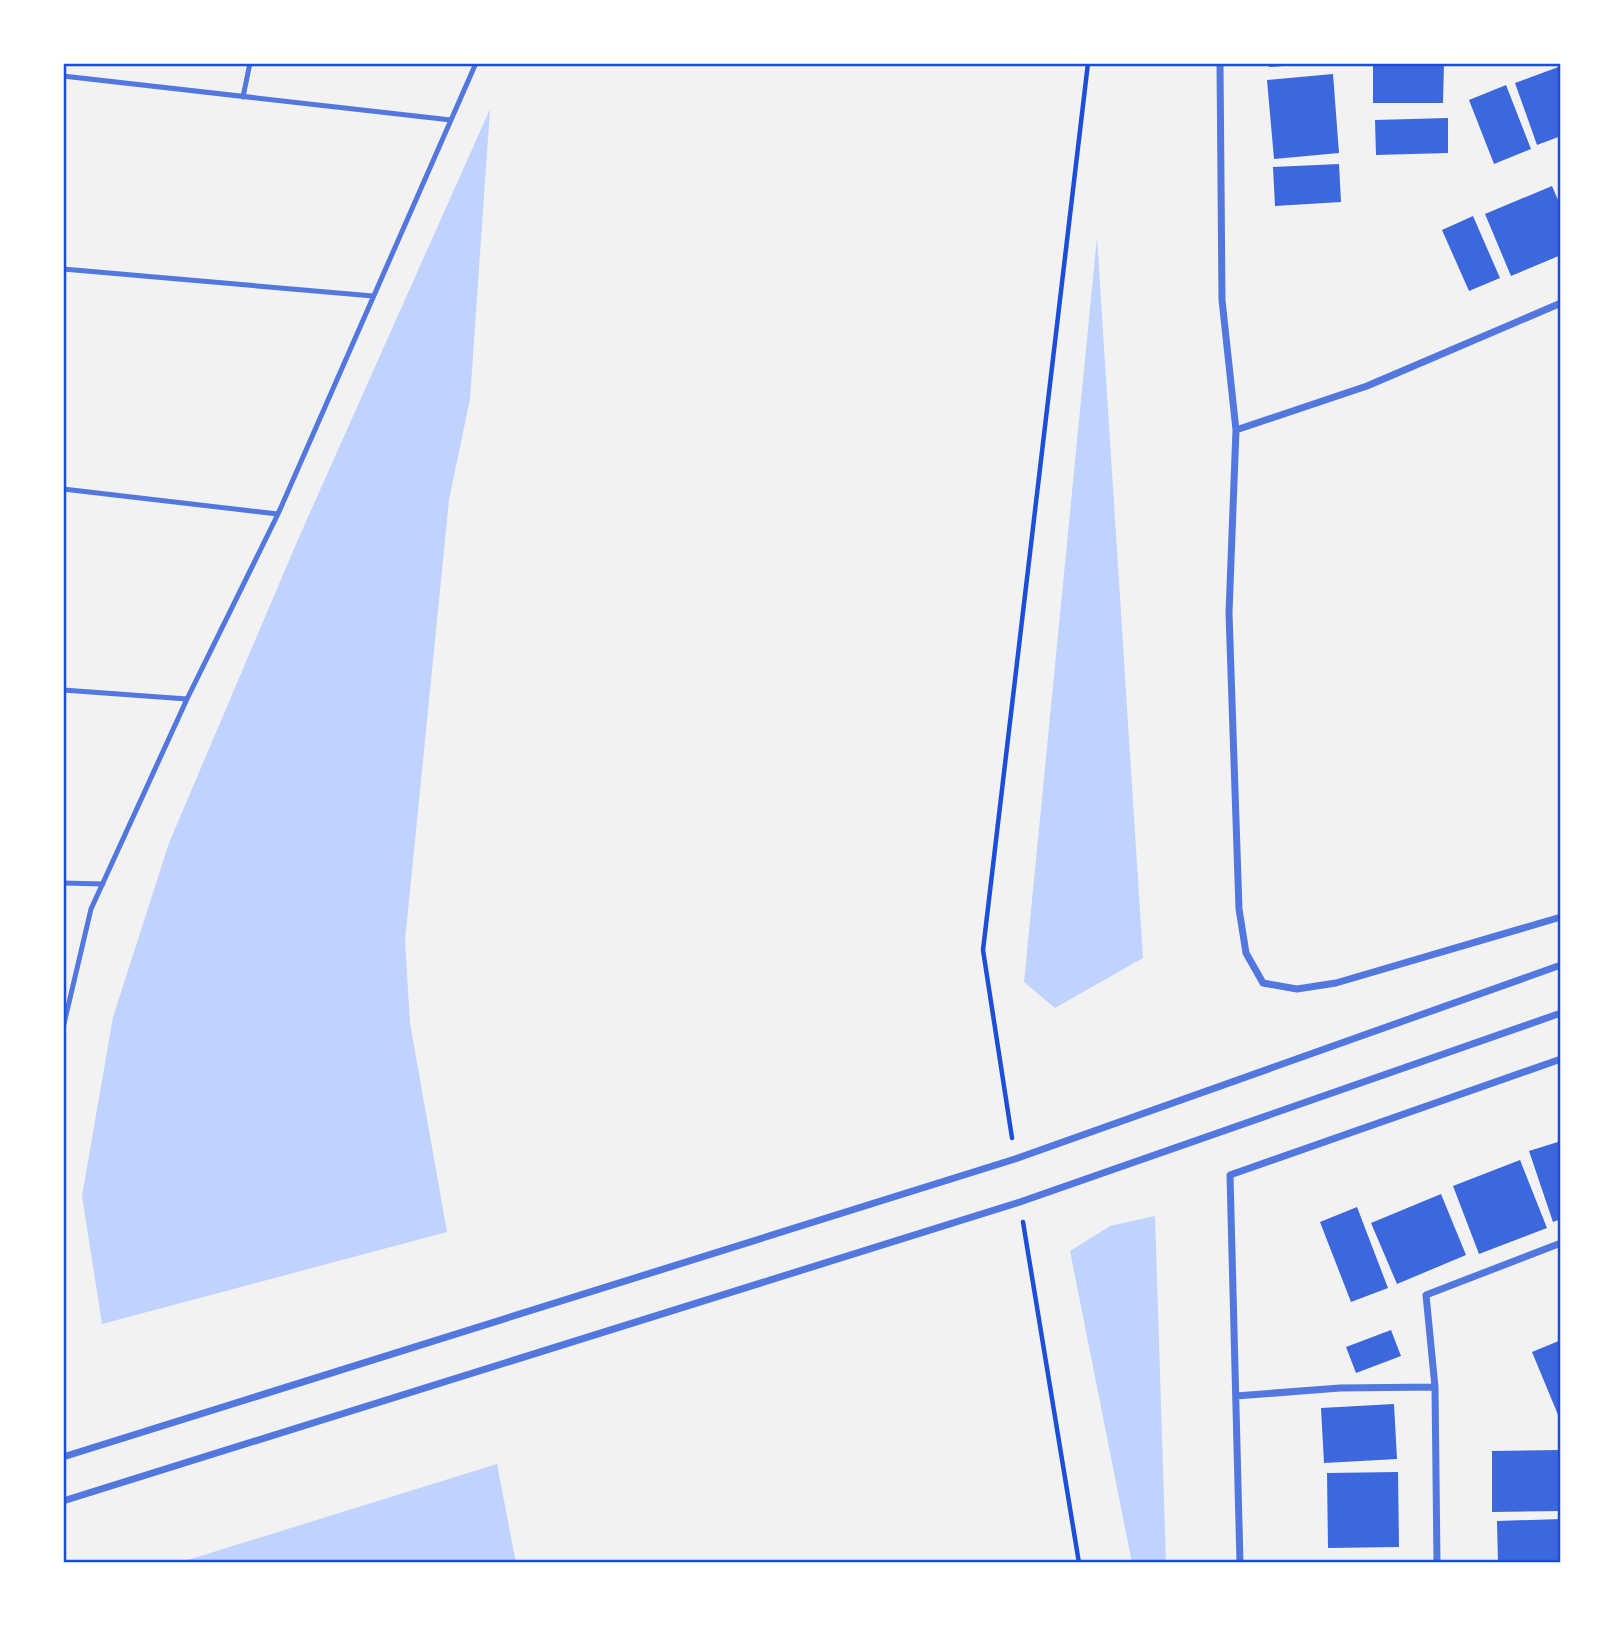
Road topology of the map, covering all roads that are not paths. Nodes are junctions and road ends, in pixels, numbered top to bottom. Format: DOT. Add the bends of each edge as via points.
graph roads {
  1 [pos="250,63"];
  2 [pos="476,63"];
  3 [pos="1220,63"];
  4 [pos="63,76"];
  5 [pos="243,97"];
  6 [pos="451,120"];
  7 [pos="63,269"];
  8 [pos="373,296"];
  9 [pos="1561,303"];
  10 [pos="1236,430"];
  11 [pos="63,489"];
  12 [pos="278,514"];
  13 [pos="63,690"];
  14 [pos="187,699"];
  15 [pos="63,883"];
  16 [pos="103,884"];
  17 [pos="1561,917"];
  18 [pos="1561,965"];
  19 [pos="1561,1013"];
  20 [pos="63,1027"];
  21 [pos="1561,1059"];
  22 [pos="1561,1243"];
  23 [pos="1435,1387"];
  24 [pos="1236,1396"];
  25 [pos="63,1457"];
  26 [pos="63,1501"];
  27 [pos="1240,1563"];
  28 [pos="1437,1563"];
  1 -- 5 [label="lane"];
  2 -- 6 [label="lane"];
  3 -- 10 [label="street" via="1222,300"];
  4 -- 5 [label="lane"];
  5 -- 6 [label="lane"];
  6 -- 8 [label="lane"];
  7 -- 8 [label="lane"];
  8 -- 12 [label="lane"];
  9 -- 10 [label="street" via="1367,386"];
  10 -- 17 [label="street" via="1229,613 1239,909 1247,953 1263,983 1297,989 1336,983"];
  11 -- 12 [label="lane"];
  12 -- 14 [label="lane"];
  13 -- 14 [label="lane"];
  14 -- 16 [label="lane"];
  15 -- 16 [label="lane"];
  16 -- 20 [label="lane" via="91,909"];
  18 -- 25 [label="street" via="1015,1159"];
  19 -- 26 [label="street" via="1020,1202"];
  21 -- 24 [label="street" via="1230,1175"];
  22 -- 23 [label="street" via="1426,1295"];
  23 -- 24 [label="street"];
  23 -- 28 [label="street"];
  24 -- 27 [label="street"];
}
